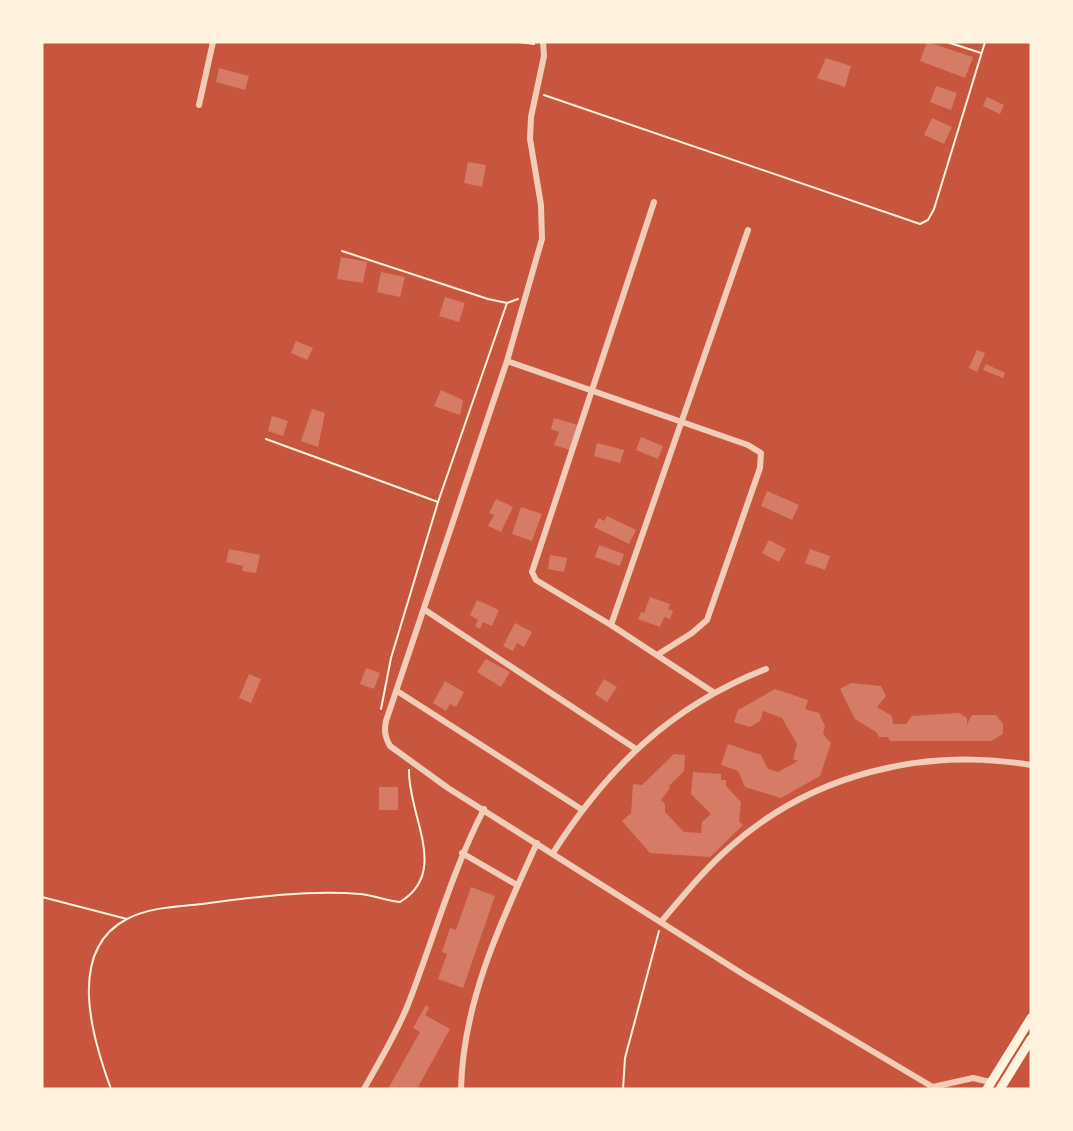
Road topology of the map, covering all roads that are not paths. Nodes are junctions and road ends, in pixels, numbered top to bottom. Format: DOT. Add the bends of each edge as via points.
graph roads {
  1 [pos="213,42"];
  2 [pos="543,44"];
  3 [pos="199,105"];
  4 [pos="654,202"];
  5 [pos="748,230"];
  6 [pos="507,361"];
  7 [pos="591,389"];
  8 [pos="682,422"];
  9 [pos="425,610"];
  10 [pos="611,625"];
  11 [pos="657,655"];
  12 [pos="766,669"];
  13 [pos="397,691"];
  14 [pos="713,693"];
  15 [pos="636,748"];
  16 [pos="1031,765"];
  17 [pos="484,809"];
  18 [pos="581,809"];
  19 [pos="537,843"];
  20 [pos="462,853"];
  21 [pos="553,853"];
  22 [pos="517,885"];
  23 [pos="661,922"];
  24 [pos="1031,1018"];
  25 [pos="1031,1039"];
  26 [pos="988,1086"];
  27 [pos="935,1088"];
  28 [pos="1000,1088"];
  29 [pos="364,1089"];
  30 [pos="461,1089"];
  1 -- 3 [label="street"];
  2 -- 6 [label="street" via="530,138 542,231"];
  4 -- 7 [label="street"];
  5 -- 8 [label="street"];
  6 -- 7 [label="street"];
  6 -- 9 [label="street"];
  7 -- 8 [label="street"];
  7 -- 10 [label="street" via="532,572 536,580"];
  8 -- 10 [label="street"];
  8 -- 11 [label="street" via="754,448 761,453 762,462 707,620"];
  9 -- 13 [label="street"];
  9 -- 15 [label="street"];
  10 -- 11 [label="street"];
  11 -- 14 [label="street"];
  12 -- 14 [label="street"];
  13 -- 17 [label="street" via="384,730 387,741"];
  13 -- 18 [label="street"];
  14 -- 15 [label="street"];
  15 -- 18 [label="street"];
  16 -- 23 [label="street" via="987,760 929,762 861,772 832,783 766,818 729,847"];
  17 -- 19 [label="street"];
  17 -- 20 [label="street"];
  18 -- 21 [label="street"];
  19 -- 21 [label="street"];
  19 -- 22 [label="street"];
  20 -- 22 [label="street"];
  20 -- 29 [label="street" via="406,1008"];
  21 -- 23 [label="street"];
  22 -- 30 [label="street" via="483,968 465,1046"];
  23 -- 27 [label="street"];
  24 -- 26 [label="main road"];
  25 -- 28 [label="main road"];
  26 -- 27 [label="street" via="974,1078"];
  26 -- 28 [label="main road"];
}
